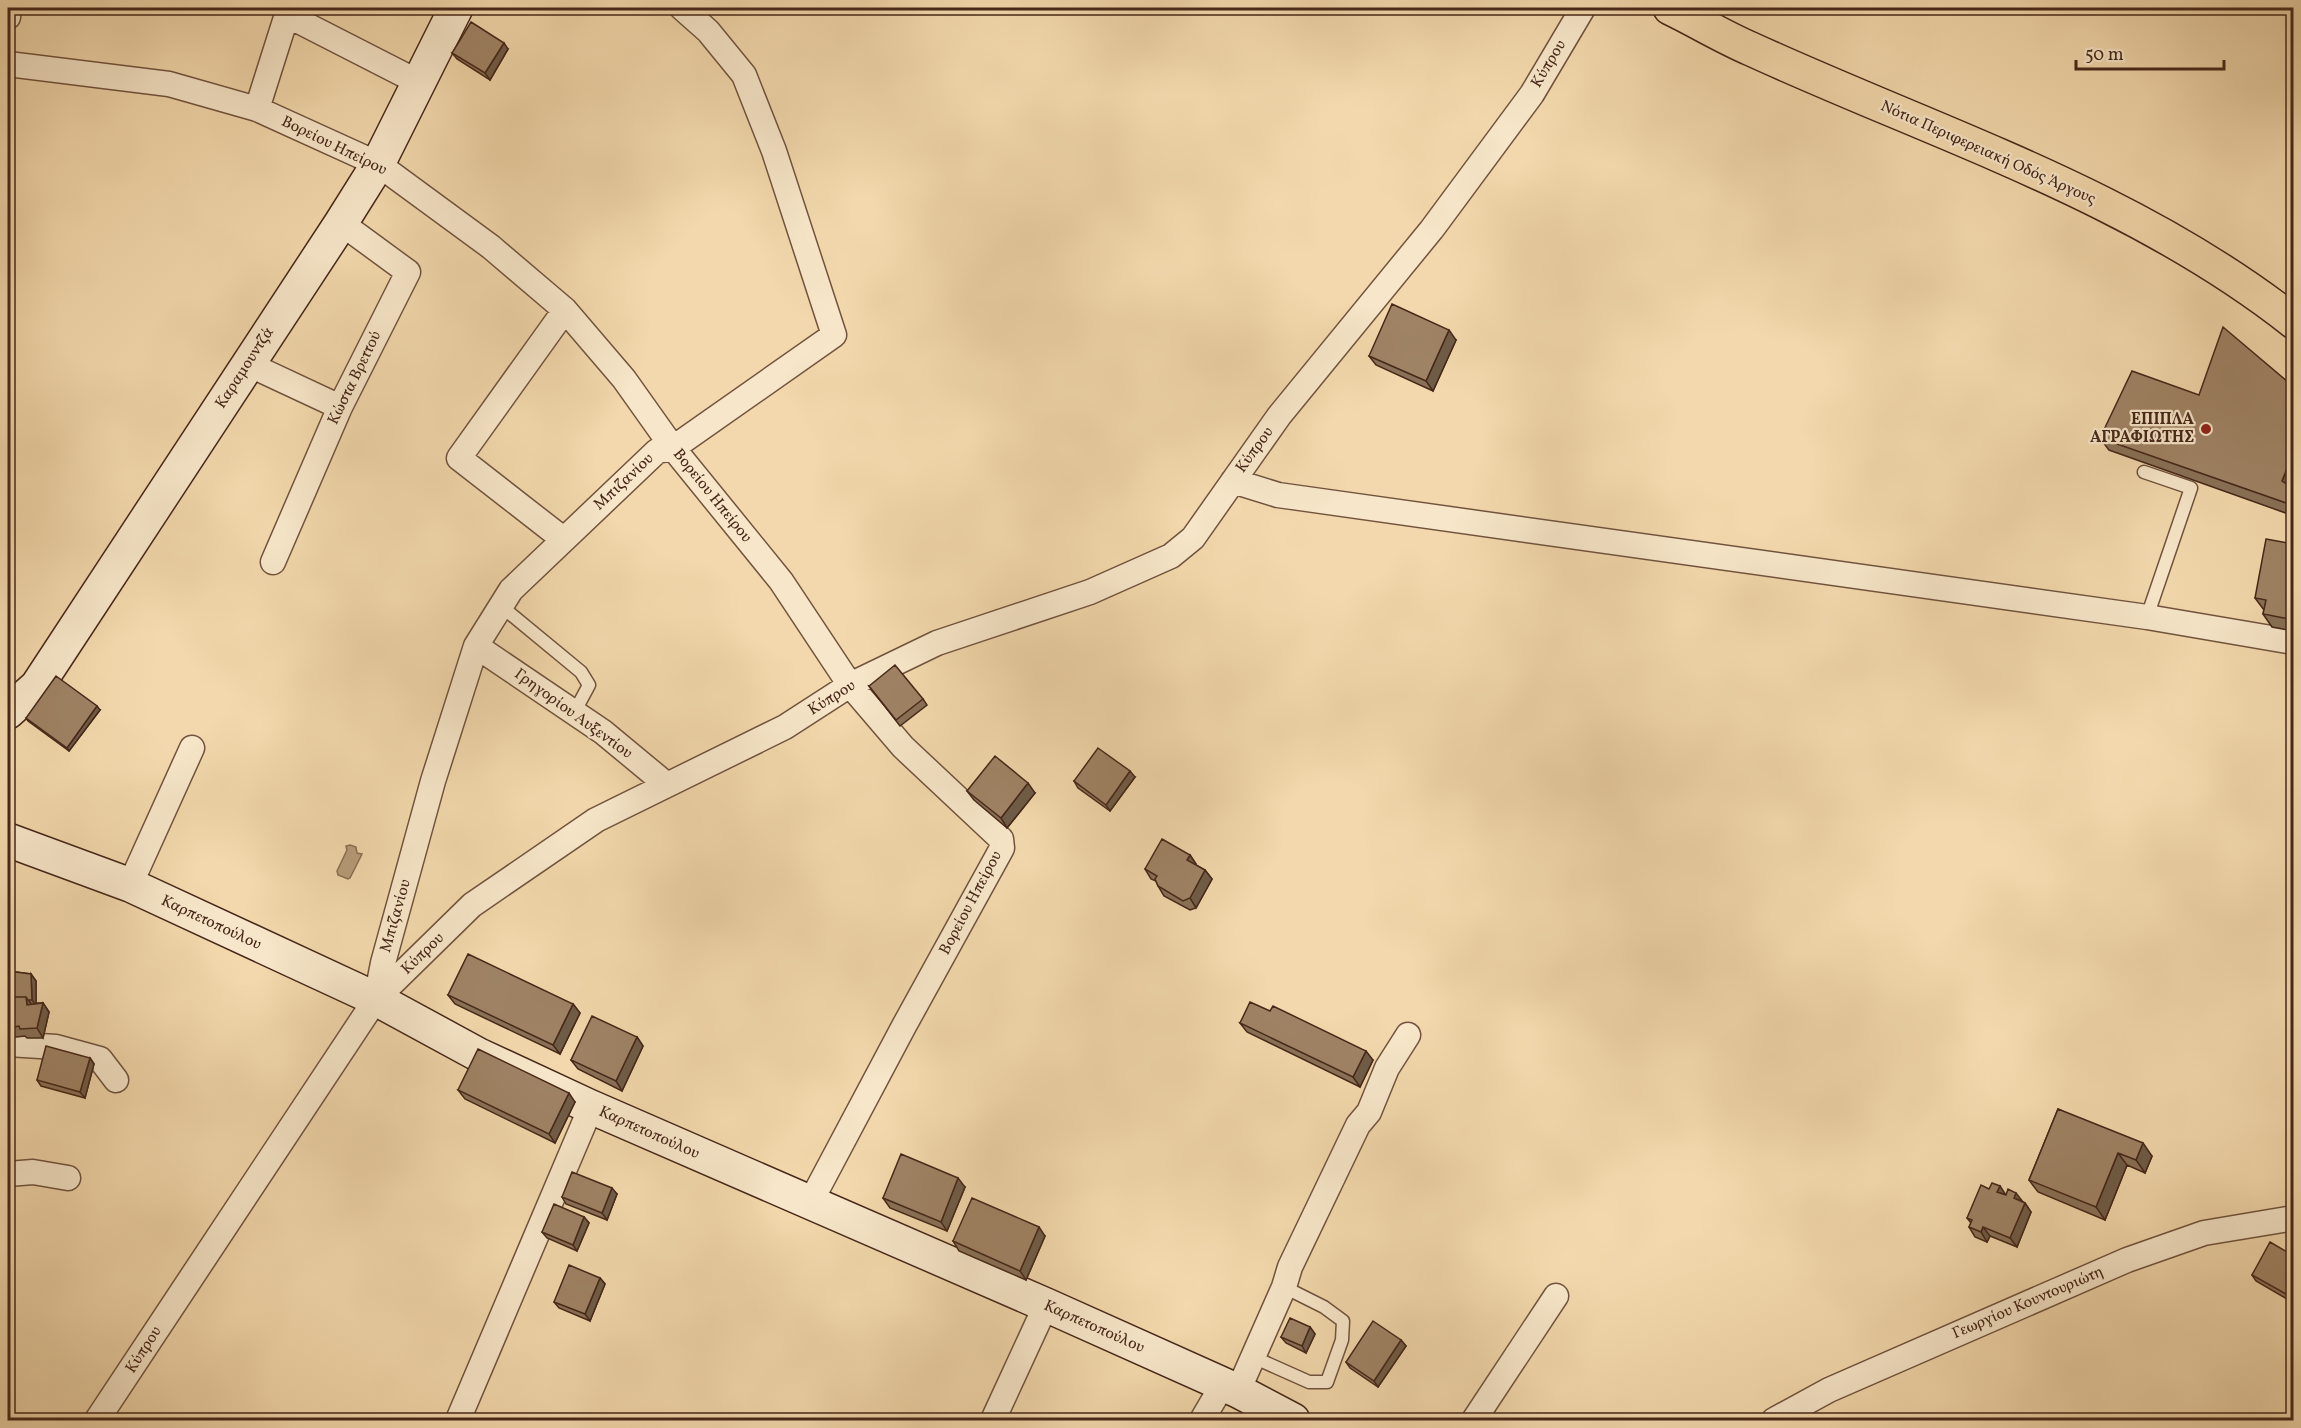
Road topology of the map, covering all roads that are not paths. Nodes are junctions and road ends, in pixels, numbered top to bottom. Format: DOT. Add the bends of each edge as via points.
graph roads {
  1 [pos="9,8"];
  2 [pos="682,8"];
  3 [pos="1583,8"];
  4 [pos="1670,8"];
  5 [pos="453,9"];
  6 [pos="288,11"];
  7 [pos="8,17"];
  8 [pos="8,64"];
  9 [pos="420,82"];
  10 [pos="257,110"];
  11 [pos="378,164"];
  12 [pos="341,223"];
  13 [pos="565,310"];
  14 [pos="2294,322"];
  15 [pos="248,364"];
  16 [pos="340,407"];
  17 [pos="673,448"];
  18 [pos="2144,472"];
  19 [pos="1233,481"];
  20 [pos="563,539"];
  21 [pos="273,562"];
  22 [pos="501,606"];
  23 [pos="2147,617"];
  24 [pos="2294,642"];
  25 [pos="476,645"];
  26 [pos="850,685"];
  27 [pos="8,712"];
  28 [pos="574,712"];
  29 [pos="192,748"];
  30 [pos="667,785"];
  31 [pos="8,840"];
  32 [pos="130,885"];
  33 [pos="376,999"];
  34 [pos="1408,1035"];
  35 [pos="8,1044"];
  36 [pos="116,1080"];
  37 [pos="591,1107"];
  38 [pos="8,1174"];
  39 [pos="68,1178"];
  40 [pos="810,1203"];
  41 [pos="2294,1218"];
  42 [pos="1284,1287"];
  43 [pos="1556,1296"];
  44 [pos="1046,1305"];
  45 [pos="1253,1357"];
  46 [pos="1230,1388"];
  47 [pos="97,1420"];
  48 [pos="458,1420"];
  49 [pos="993,1420"];
  50 [pos="1202,1420"];
  51 [pos="1293,1420"];
  52 [pos="1474,1420"];
  53 [pos="1774,1420"];
  1 -- 7 [label="street"];
  2 -- 17 [label="street, Μπιζανίου" via="708,31 744,75 774,151 834,334"];
  3 -- 19 [label="street, Κύπρου" via="1532,94 1432,229 1279,416"];
  4 -- 14 [label="main road, Νότια Περιφερειακή Οδός Άργους" via="1749,49 2114,210 2212,264"];
  5 -- 9 [label="main road, Καραμουντζά"];
  6 -- 9 [label="street"];
  6 -- 10 [label="street"];
  8 -- 10 [label="street, Βορείου Ηπείρου" via="169,84"];
  9 -- 11 [label="main road, Καραμουντζά"];
  10 -- 11 [label="street, Βορείου Ηπείρου"];
  11 -- 12 [label="main road, Καραμουντζά"];
  11 -- 13 [label="street, Βορείου Ηπείρου" via="491,247"];
  12 -- 15 [label="main road, Καραμουντζά"];
  12 -- 16 [label="street, Κώστα Βρεττού" via="408,272"];
  13 -- 17 [label="street, Βορείου Ηπείρου" via="624,379"];
  13 -- 20 [label="street" via="459,458"];
  15 -- 16 [label="street"];
  15 -- 27 [label="main road, Καραμουντζά" via="37,686"];
  16 -- 21 [label="street, Κώστα Βρεττού"];
  17 -- 20 [label="street, Μπιζανίου" via="657,451"];
  17 -- 26 [label="street, Βορείου Ηπείρου" via="781,581"];
  18 -- 23 [label="lane" via="2191,488"];
  19 -- 23 [label="street" via="1278,495"];
  19 -- 26 [label="street, Κύπρου" via="1193,538 1171,556 1090,592 937,643"];
  20 -- 22 [label="street, Μπιζανίου" via="511,590"];
  22 -- 25 [label="street, Μπιζανίου"];
  22 -- 28 [label="lane" via="581,672 589,685"];
  23 -- 24 [label="street"];
  25 -- 28 [label="street, Γρηγορίου Αυξεντίου"];
  25 -- 33 [label="street, Μπιζανίου" via="433,781"];
  26 -- 30 [label="street, Κύπρου" via="785,727"];
  26 -- 40 [label="street, Βορείου Ηπείρου" via="903,747 1001,839 1002,848"];
  28 -- 30 [label="street, Γρηγορίου Αυξεντίου"];
  29 -- 32 [label="street"];
  30 -- 33 [label="street, Κύπρου" via="596,820 472,905"];
  31 -- 32 [label="main road, Καρπετοπούλου"];
  32 -- 33 [label="main road, Καρπετοπούλου"];
  33 -- 37 [label="main road, Καρπετοπούλου" via="479,1055"];
  33 -- 47 [label="street, Κύπρου"];
  34 -- 42 [label="street" via="1387,1068 1369,1112 1358,1125"];
  35 -- 36 [label="street" via="56,1047 100,1059"];
  37 -- 40 [label="main road, Καρπετοπούλου"];
  37 -- 48 [label="street"];
  38 -- 39 [label="street"];
  40 -- 44 [label="main road, Καρπετοπούλου"];
  41 -- 53 [label="street, Γεωργίου Κουντουριώτη" via="2204,1233 2127,1260 1829,1390"];
  42 -- 45 [label="street"];
  42 -- 45 [label="lane" via="1343,1321 1342,1340 1327,1382 1309,1382"];
  43 -- 52 [label="street"];
  44 -- 46 [label="main road, Καρπετοπούλου"];
  44 -- 49 [label="street"];
  45 -- 46 [label="street"];
  46 -- 50 [label="street"];
  46 -- 51 [label="main road, Καρπετοπούλου"];
}
